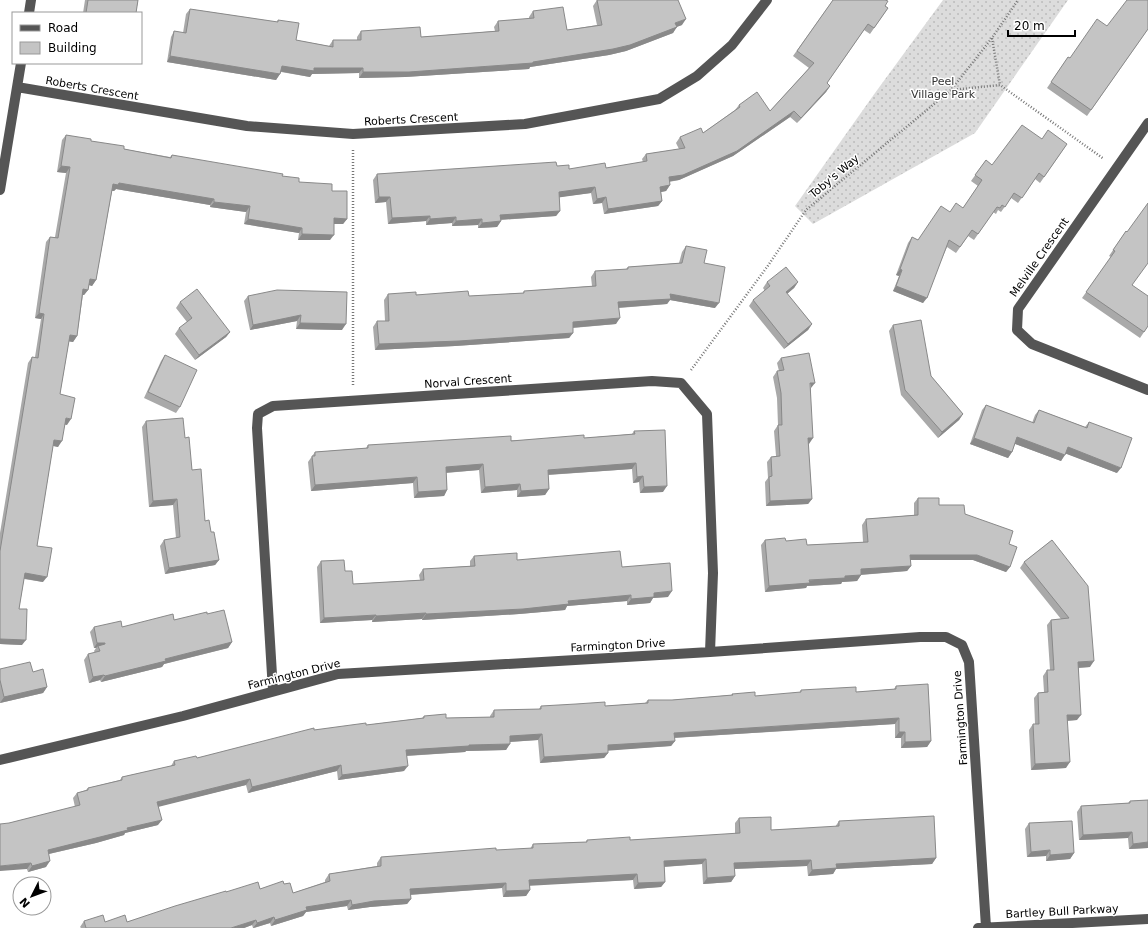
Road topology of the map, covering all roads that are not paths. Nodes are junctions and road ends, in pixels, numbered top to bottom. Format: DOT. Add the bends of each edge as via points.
graph roads {
  1 [pos="31,0"];
  2 [pos="767,0"];
  3 [pos="29,12"];
  4 [pos="21,64"];
  5 [pos="17,87"];
  6 [pos="1148,123"];
  7 [pos="0,190"];
  8 [pos="1148,390"];
  9 [pos="710,652"];
  10 [pos="273,691"];
  11 [pos="0,760"];
  12 [pos="1148,919"];
  13 [pos="982,927"];
  1 -- 3 [label="street"];
  2 -- 5 [label="street, Roberts Crescent" via="732,45 697,76 660,99 525,124 353,134 247,126"];
  4 -- 5 [label="street"];
  5 -- 7 [label="street"];
  6 -- 8 [label="street, Melville Crescent" via="1018,309 1017,330 1032,344"];
  9 -- 10 [label="street, Farmington Drive" via="338,674"];
  9 -- 10 [label="street, Norval Crescent" via="713,574 707,414 681,383 652,382 273,406 258,414 257,428"];
  9 -- 13 [label="street, Farmington Drive" via="920,637 946,637 962,645 969,662"];
  10 -- 11 [label="street, Farmington Drive" via="183,716"];
  12 -- 13 [label="street, Bartley Bull Parkway"];
}
